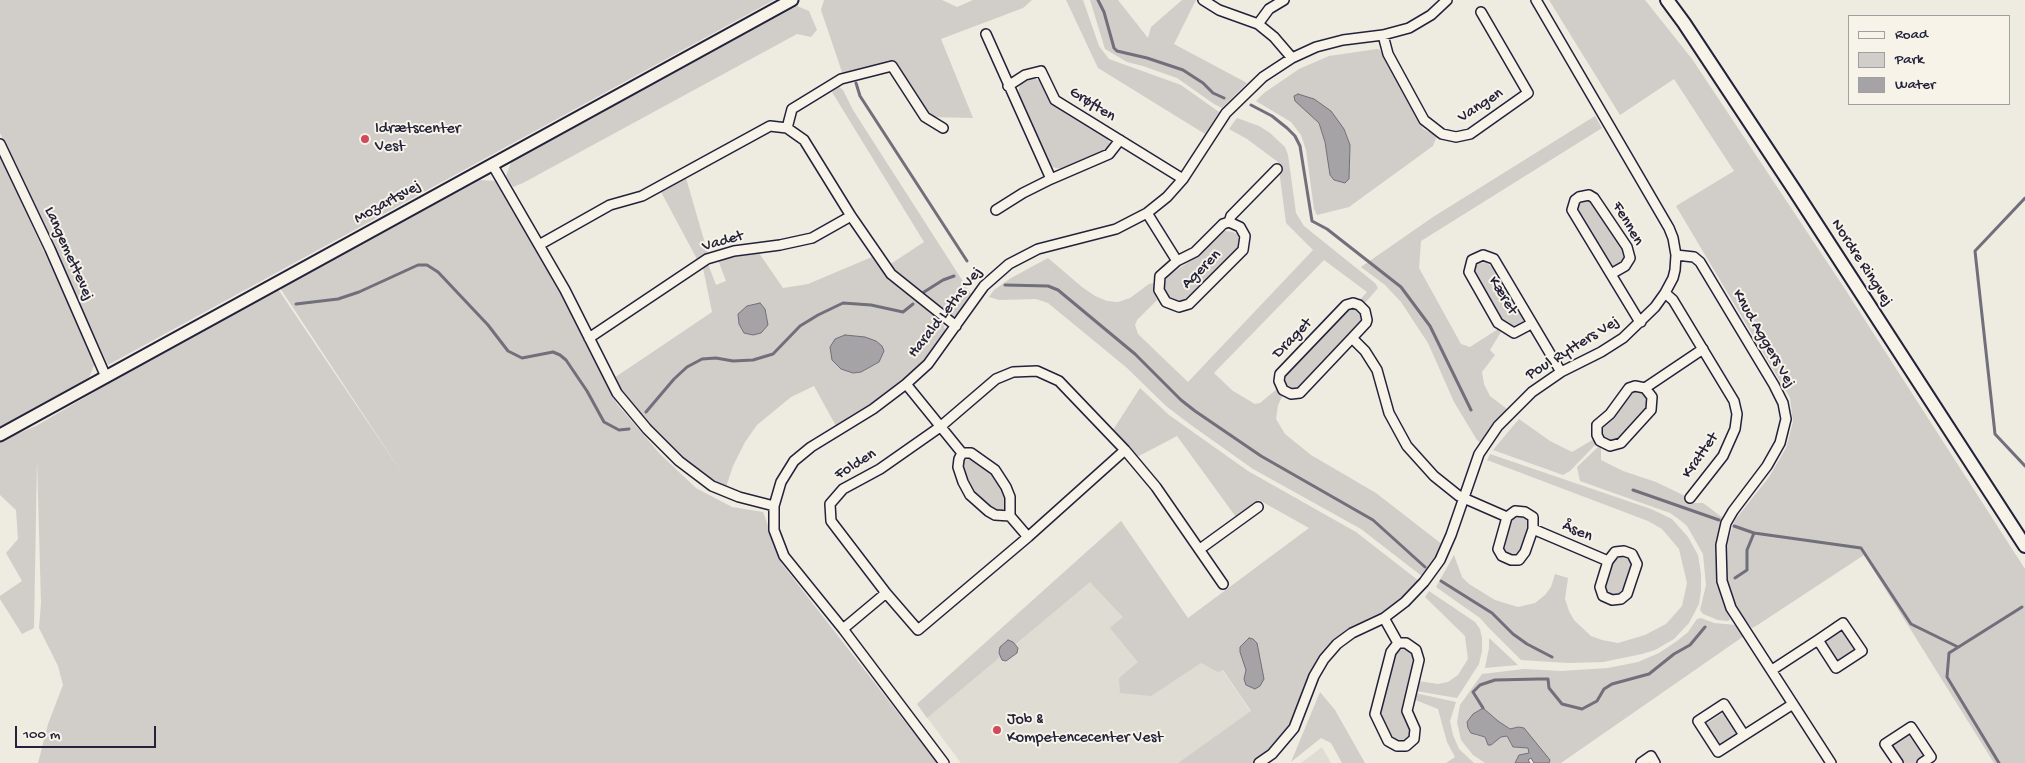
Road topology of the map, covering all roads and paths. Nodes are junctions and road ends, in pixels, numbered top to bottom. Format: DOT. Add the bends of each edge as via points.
graph roads {
  1 [pos="792,0"];
  2 [pos="1203,0"];
  3 [pos="1284,0"];
  4 [pos="1447,0"];
  5 [pos="1536,0"];
  6 [pos="1667,0"];
  7 [pos="1481,12"];
  8 [pos="1258,24"];
  9 [pos="986,34"];
  10 [pos="1383,36"];
  11 [pos="1292,58"];
  12 [pos="1008,86"];
  13 [pos="787,128"];
  14 [pos="943,128"];
  15 [pos="1120,140"];
  16 [pos="0,144"];
  17 [pos="492,164"];
  18 [pos="1277,169"];
  19 [pos="1050,179"];
  20 [pos="1183,179"];
  21 [pos="996,210"];
  22 [pos="1148,214"];
  23 [pos="851,216"];
  24 [pos="1229,222"];
  25 [pos="539,245"];
  26 [pos="1676,254"];
  27 [pos="1177,261"];
  28 [pos="1611,274"];
  29 [pos="1665,293"];
  30 [pos="1640,322"];
  31 [pos="1531,324"];
  32 [pos="956,326"];
  33 [pos="589,338"];
  34 [pos="1352,338"];
  35 [pos="1702,350"];
  36 [pos="1561,372"];
  37 [pos="106,377"];
  38 [pos="906,384"];
  39 [pos="1645,388"];
  40 [pos="940,427"];
  41 [pos="0,435"];
  42 [pos="1125,450"];
  43 [pos="962,453"];
  44 [pos="1463,498"];
  45 [pos="1690,498"];
  46 [pos="774,506"];
  47 [pos="1258,507"];
  48 [pos="1010,516"];
  49 [pos="1507,517"];
  50 [pos="1533,529"];
  51 [pos="1028,537"];
  52 [pos="2025,546"];
  53 [pos="1200,549"];
  54 [pos="1608,561"];
  55 [pos="1223,584"];
  56 [pos="886,593"];
  57 [pos="1384,618"];
  58 [pos="842,629"];
  59 [pos="1818,640"];
  60 [pos="1398,644"];
  61 [pos="1772,670"];
  62 [pos="1794,704"];
  63 [pos="1744,735"];
  64 [pos="944,763"];
  65 [pos="1259,763"];
  66 [pos="1641,763"];
  67 [pos="1655,763"];
  68 [pos="1831,763"];
  69 [pos="1898,763"];
  70 [pos="1922,763"];
  1 -- 17 [label="street, Mozartsvej"];
  2 -- 8 [label="street" via="1219,10"];
  3 -- 8 [label="street" via="1269,9"];
  4 -- 10 [label="street, Harald Leths Vej" via="1414,25"];
  5 -- 26 [label="street, Poul Rytters Vej" via="1669,228"];
  6 -- 52 [label="main road, Nordre Ringvej"];
  7 -- 10 [label="street, Vangen" via="1528,93 1470,134 1456,137 1442,134 1424,120 1388,54"];
  8 -- 11 [label="street"];
  9 -- 12 [label="street"];
  10 -- 11 [label="street, Harald Leths Vej" via="1343,40"];
  11 -- 20 [label="street, Harald Leths Vej" via="1263,77 1226,113"];
  12 -- 15 [label="street, Grøften" via="1025,75 1041,71 1055,100"];
  12 -- 19 [label="street"];
  13 -- 14 [label="street" via="792,109 841,79 892,66 924,117"];
  13 -- 23 [label="street" via="804,140"];
  13 -- 25 [label="street" via="770,126 642,196 610,205"];
  15 -- 19 [label="street, Grøften" via="1109,154"];
  15 -- 20 [label="street, Grøften"];
  16 -- 37 [label="street, Langemettevej"];
  17 -- 25 [label="street"];
  17 -- 37 [label="street, Mozartsvej"];
  18 -- 24 [label="street, Ageren" via="1231,216"];
  19 -- 21 [label="street, Grøften"];
  20 -- 22 [label="street, Harald Leths Vej"];
  22 -- 27 [label="street, Ageren"];
  22 -- 32 [label="street, Harald Leths Vej" via="1116,229 1038,249 1019,258 984,286"];
  23 -- 32 [label="street" via="891,274"];
  23 -- 33 [label="street, Vadet" via="812,238 734,251 707,260"];
  24 -- 27 [label="street, Ageren" via="1195,252"];
  24 -- 27 [label="street, Ageren" via="1240,227 1245,236 1243,250 1189,304 1179,307 1166,302 1159,290 1160,276"];
  25 -- 33 [label="street"];
  26 -- 29 [label="street, Poul Rytters Vej" via="1675,270"];
  26 -- 61 [label="street, Knud Aggers Vej" via="1694,257 1700,262 1783,403 1786,419 1780,443 1768,466 1728,520 1720,554 1722,581 1731,608"];
  28 -- 28 [label="street, Fennen" via="1572,210 1575,200 1580,197 1589,195 1594,198 1627,248 1630,258 1625,266"];
  28 -- 30 [label="street, Fennen"];
  29 -- 30 [label="street, Poul Rytters Vej"];
  29 -- 35 [label="street, Krattet" via="1673,300"];
  30 -- 36 [label="street, Poul Rytters Vej" via="1611,346"];
  31 -- 31 [label="street, Kæret" via="1494,259 1483,255 1472,260 1469,272 1498,323 1514,333"];
  31 -- 36 [label="street, Kæret"];
  32 -- 38 [label="street, Harald Leths Vej" via="928,364"];
  33 -- 46 [label="street" via="617,394 679,461 712,486 739,498"];
  34 -- 34 [label="street, Draget" via="1300,393 1291,394 1283,390 1280,374 1346,305 1353,303 1362,307 1367,320"];
  34 -- 44 [label="street" via="1377,370 1389,413 1406,446 1434,476"];
  35 -- 39 [label="street"];
  35 -- 45 [label="street, Krattet" via="1734,402 1737,414 1735,429 1723,456"];
  36 -- 44 [label="street, Poul Rytters Vej" via="1524,399 1491,434 1479,454"];
  37 -- 41 [label="street, Mozartsvej"];
  38 -- 40 [label="street"];
  38 -- 46 [label="street, Harald Leths Vej" via="794,461 781,482"];
  39 -- 39 [label="street" via="1629,388 1597,426 1596,435 1600,441 1610,446 1621,443 1651,410 1652,397"];
  40 -- 42 [label="street, Folden" via="996,379 1013,372 1037,371 1059,381"];
  40 -- 43 [label="street"];
  40 -- 56 [label="street, Folden" via="880,469 843,490 830,504 831,521"];
  42 -- 51 [label="street, Folden"];
  42 -- 53 [label="street, Folden"];
  43 -- 48 [label="street" via="970,452 995,470 1010,497"];
  43 -- 48 [label="street" via="958,467 970,495 995,515"];
  44 -- 49 [label="street"];
  44 -- 57 [label="street, Poul Rytters Vej" via="1440,560 1418,589"];
  46 -- 58 [label="street, Harald Leths Vej" via="774,530 784,556"];
  47 -- 53 [label="street"];
  48 -- 51 [label="street"];
  49 -- 50 [label="street" via="1515,511 1525,512 1533,517"];
  49 -- 50 [label="street" via="1498,548 1502,556 1519,560"];
  50 -- 54 [label="street, Åsen"];
  51 -- 56 [label="street, Folden" via="918,630"];
  53 -- 55 [label="street, Folden"];
  54 -- 54 [label="street" via="1600,587 1603,596 1621,599 1627,594 1637,564 1632,554 1624,551 1615,552"];
  56 -- 58 [label="street"];
  57 -- 60 [label="street"];
  57 -- 65 [label="street, Poul Rytters Vej" via="1337,644 1324,659 1294,728 1272,754"];
  58 -- 64 [label="street, Harald Leths Vej"];
  59 -- 59 [label="street" via="1843,623 1862,651 1836,668"];
  59 -- 61 [label="street"];
  60 -- 60 [label="street" via="1406,643 1416,650 1419,660 1407,711 1415,729 1414,739 1406,746 1388,741 1375,714 1391,652"];
  61 -- 62 [label="street, Knud Aggers Vej"];
  62 -- 63 [label="street"];
  62 -- 68 [label="street, Knud Aggers Vej"];
  63 -- 63 [label="street" via="1718,752 1698,721 1724,704"];
  66 -- 67 [label="street" via="1651,756"];
  69 -- 70 [label="street" via="1885,744 1911,727 1931,757"];
}
